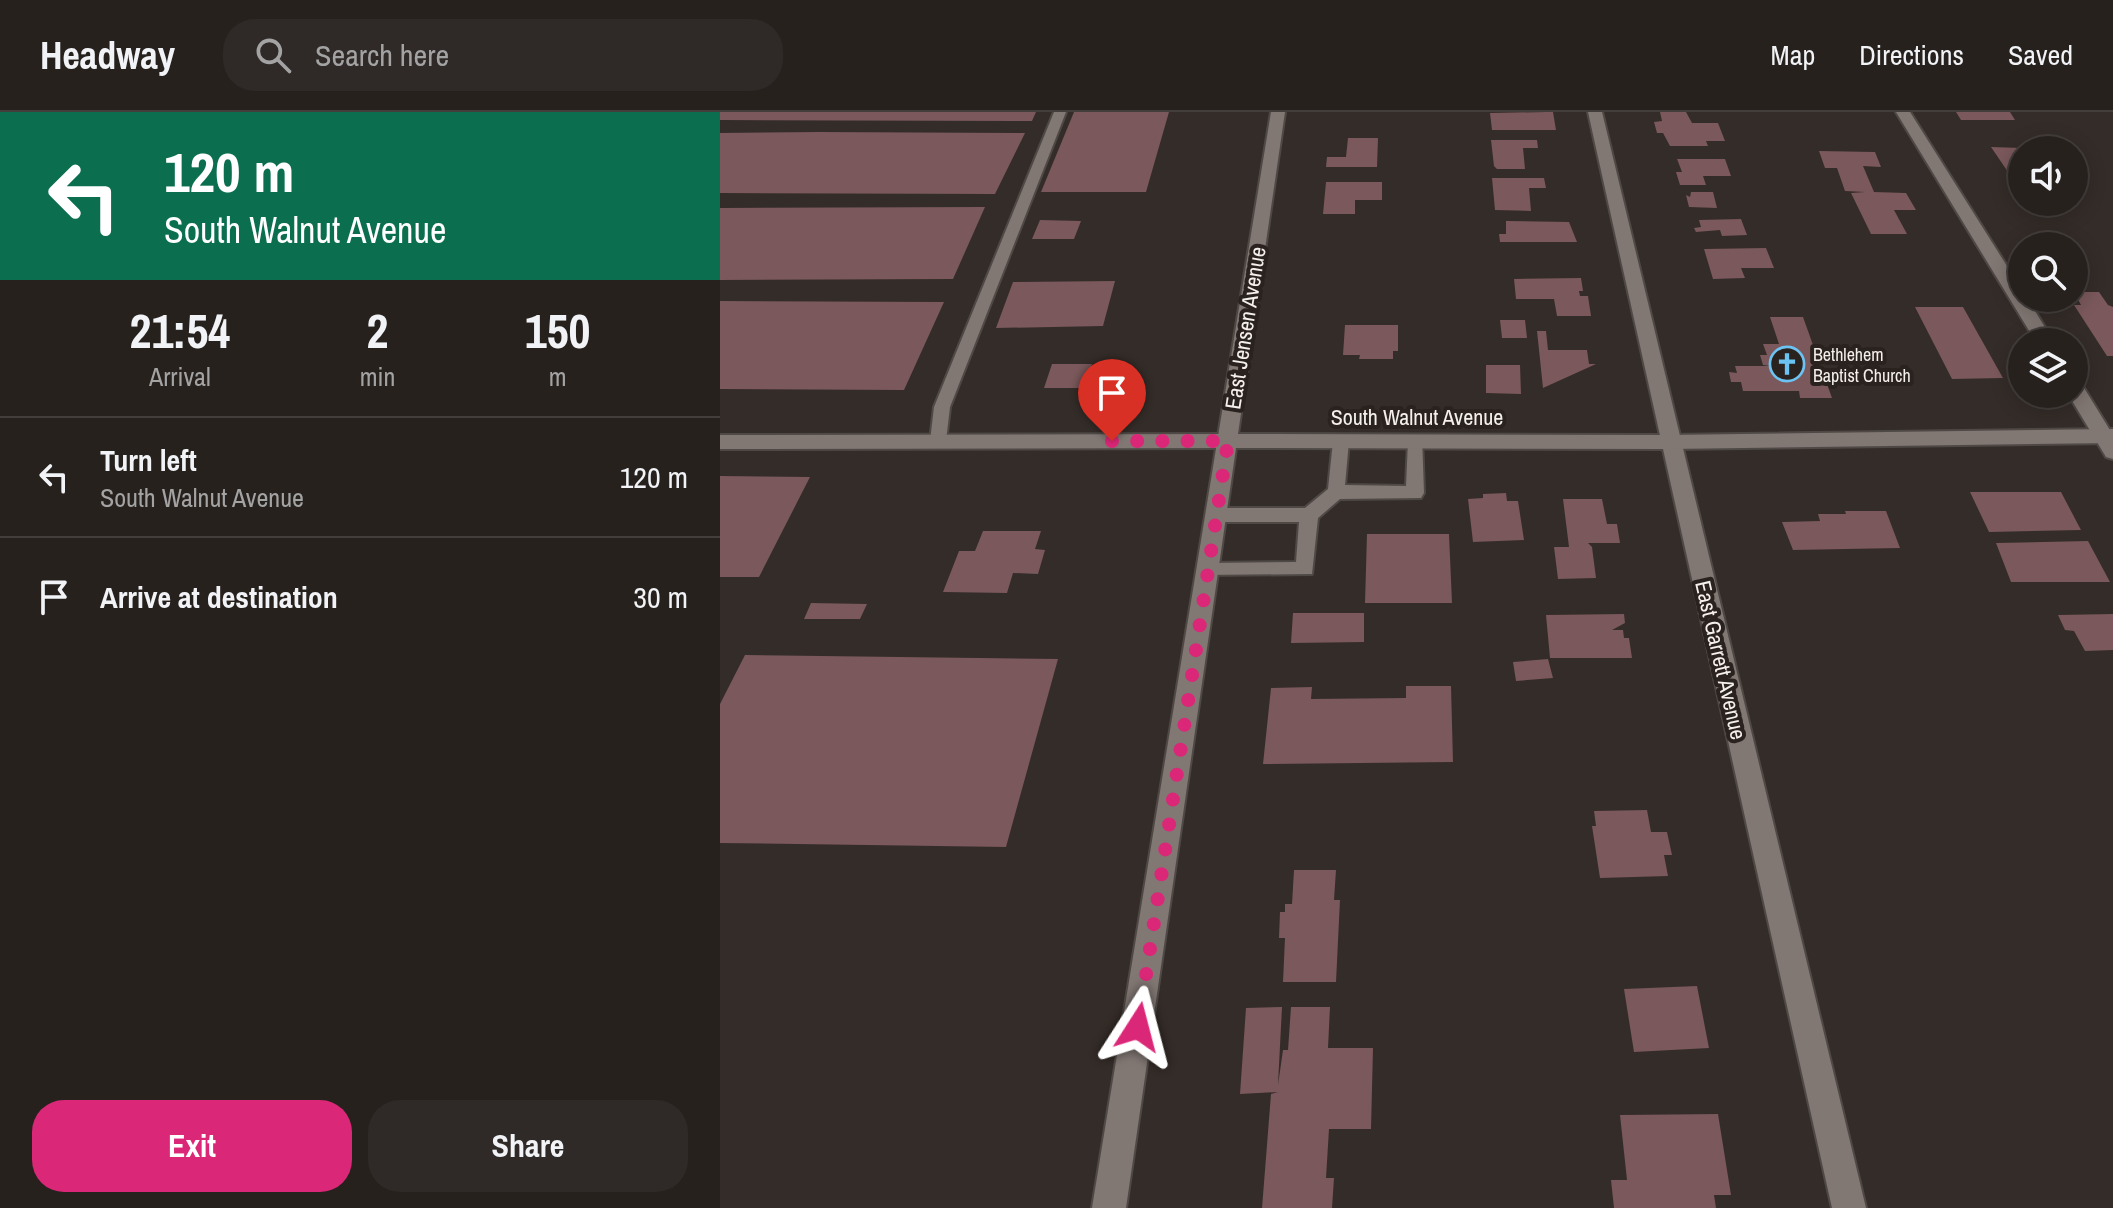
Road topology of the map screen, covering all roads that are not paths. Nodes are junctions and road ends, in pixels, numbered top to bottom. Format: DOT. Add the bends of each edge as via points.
graph roads {
  1 [pos="1060,112"];
  2 [pos="1278,112"];
  3 [pos="1595,112"];
  4 [pos="1903,112"];
  5 [pos="2036,328"];
  6 [pos="2088,408"];
  7 [pos="938,441"];
  8 [pos="1228,441"];
  9 [pos="1341,441"];
  10 [pos="1416,441"];
  11 [pos="2110,441"];
  12 [pos="720,442"];
  13 [pos="1670,442"];
  14 [pos="1336,492"];
  15 [pos="1217,515"];
  16 [pos="1309,515"];
  17 [pos="1208,570"];
  18 [pos="1109,1208"];
  19 [pos="1849,1208"];
  1 -- 7 [label="lane" via="942,407"];
  2 -- 8 [label="street, East Jensen Avenue"];
  3 -- 13 [label="street, East Garrett Avenue"];
  4 -- 5 [label="street"];
  6 -- 11 [label="street"];
  7 -- 8 [label="street, South Walnut Avenue"];
  7 -- 12 [label="street, South Walnut Avenue"];
  8 -- 9 [label="street, South Walnut Avenue"];
  8 -- 15 [label="street, East Jensen Avenue"];
  9 -- 10 [label="street, South Walnut Avenue"];
  9 -- 14 [label="lane"];
  10 -- 13 [label="street, South Walnut Avenue"];
  10 -- 14 [label="lane" via="1415,493"];
  11 -- 13 [label="street, South Walnut Avenue"];
  13 -- 19 [label="street, East Garrett Avenue"];
  14 -- 16 [label="lane"];
  15 -- 16 [label="lane"];
  15 -- 17 [label="street, East Jensen Avenue"];
  16 -- 17 [label="lane" via="1305,569"];
  17 -- 18 [label="street, East Jensen Avenue"];
}
